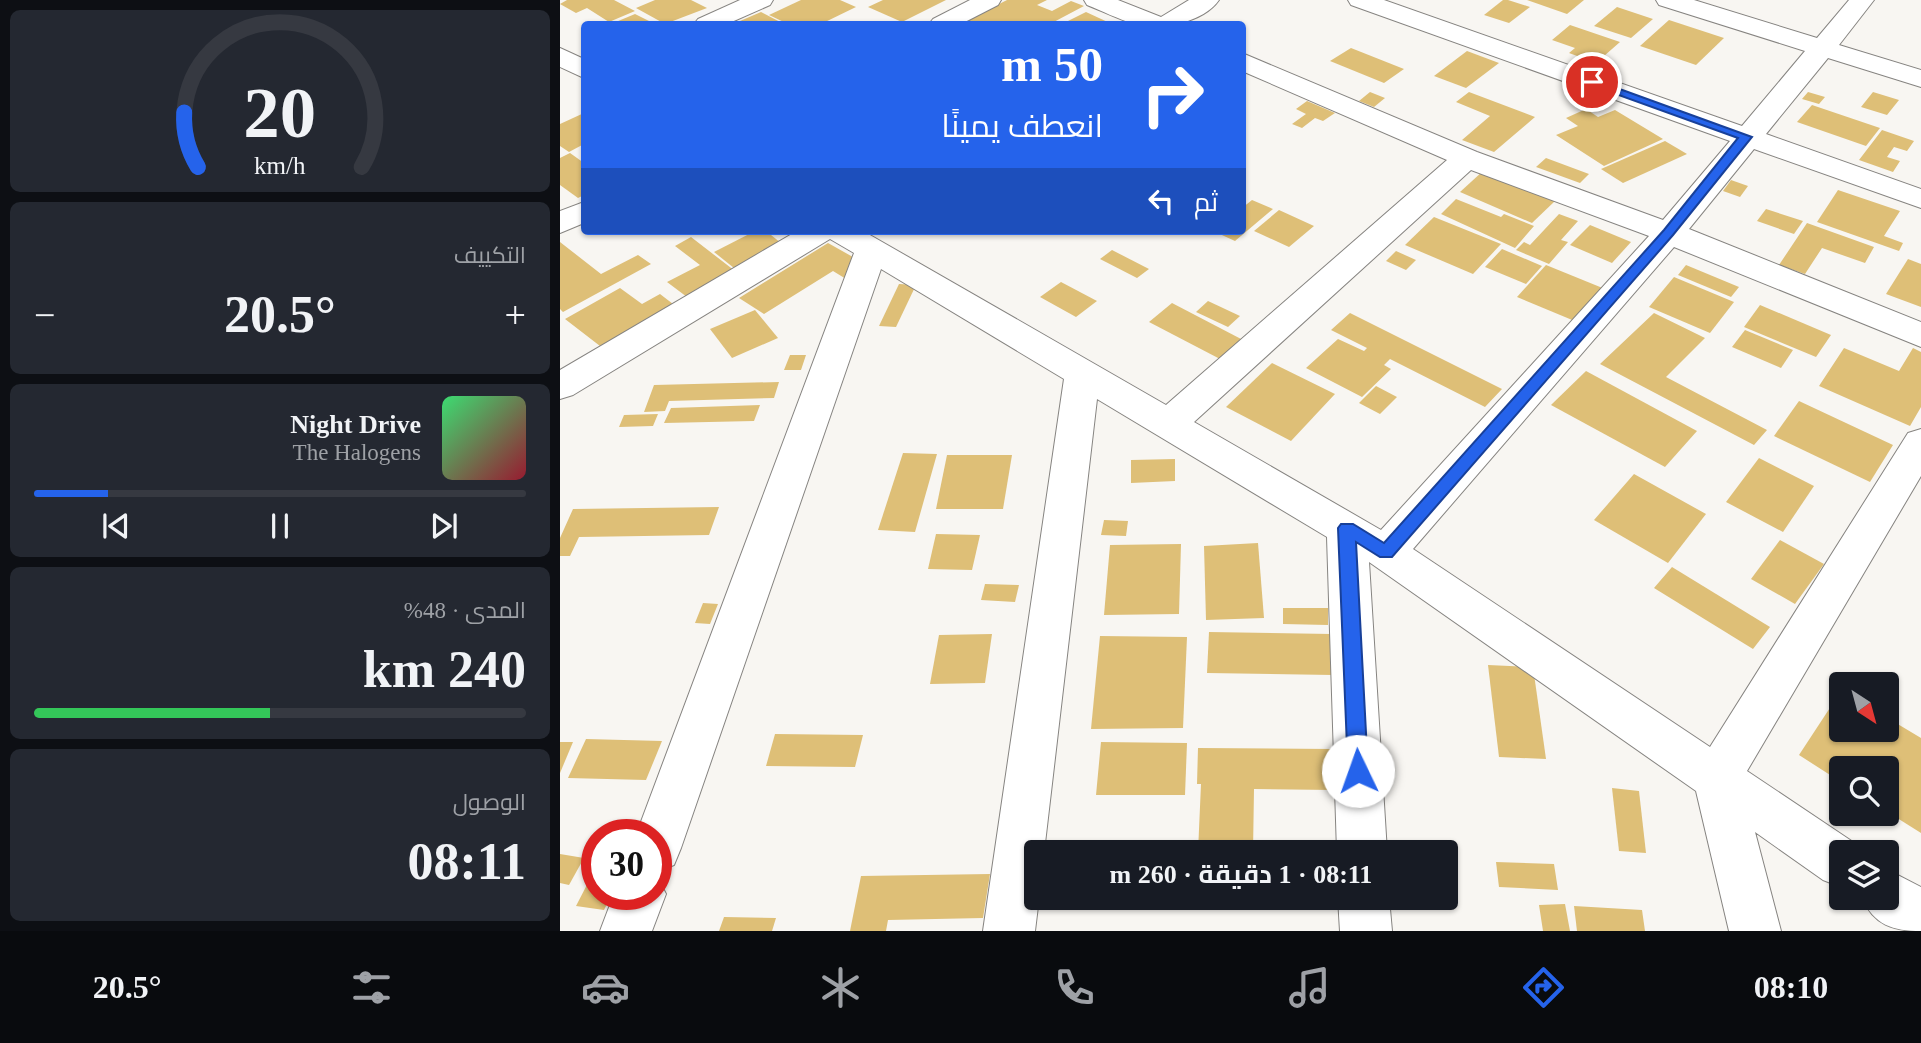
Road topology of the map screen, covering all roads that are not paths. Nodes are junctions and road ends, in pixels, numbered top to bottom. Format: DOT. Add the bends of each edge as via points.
graph roads {
  1 [pos="761,0"];
  2 [pos="989,0"];
  3 [pos="1096,0"];
  4 [pos="1207,0"];
  5 [pos="1360,0"];
  6 [pos="1668,0"];
  7 [pos="1862,0"];
  8 [pos="714,21"];
  9 [pos="948,21"];
  10 [pos="1149,21"];
  11 [pos="1172,21"];
  12 [pos="1821,48"];
  13 [pos="560,56"];
  14 [pos="1246,63"];
  15 [pos="581,68"];
  16 [pos="1921,79"];
  17 [pos="581,81"];
  18 [pos="560,91"];
  19 [pos="1746,137"];
  20 [pos="1467,158"];
  21 [pos="1921,199"];
  22 [pos="581,212"];
  23 [pos="560,223"];
  24 [pos="1669,233"];
  25 [pos="813,235"];
  26 [pos="855,241"];
  27 [pos="1921,335"];
  28 [pos="1082,375"];
  29 [pos="560,386"];
  30 [pos="1168,424"];
  31 [pos="1921,443"];
  32 [pos="1347,528"];
  33 [pos="1386,552"];
  34 [pos="1717,778"];
  35 [pos="666,819"];
  36 [pos="1361,840"];
  37 [pos="1829,855"];
  38 [pos="1899,903"];
  39 [pos="634,910"];
  40 [pos="1365,910"];
  41 [pos="1921,918"];
  42 [pos="626,931"];
  43 [pos="1009,931"];
  44 [pos="1366,931"];
  45 [pos="1755,931"];
  1 -- 8 [label="street"];
  2 -- 9 [label="street"];
  3 -- 10 [label="street"];
  4 -- 11 [label="street"];
  5 -- 19 [label="street"];
  6 -- 12 [label="street"];
  7 -- 12 [label="street"];
  12 -- 16 [label="street"];
  12 -- 19 [label="street"];
  13 -- 15 [label="street"];
  14 -- 20 [label="street"];
  17 -- 18 [label="street"];
  19 -- 21 [label="street"];
  19 -- 24 [label="street"];
  20 -- 24 [label="street"];
  20 -- 30 [label="street"];
  22 -- 23 [label="street"];
  24 -- 27 [label="street"];
  24 -- 33 [label="street"];
  25 -- 29 [label="street"];
  26 -- 28 [label="street"];
  26 -- 35 [label="street"];
  28 -- 30 [label="street"];
  28 -- 43 [label="street"];
  30 -- 32 [label="street"];
  31 -- 34 [label="street"];
  32 -- 33 [label="street"];
  32 -- 36 [label="street"];
  33 -- 34 [label="street"];
  34 -- 37 [label="street"];
  34 -- 45 [label="street"];
  38 -- 41 [label="street"];
  39 -- 42 [label="street"];
  40 -- 44 [label="street"];
}
